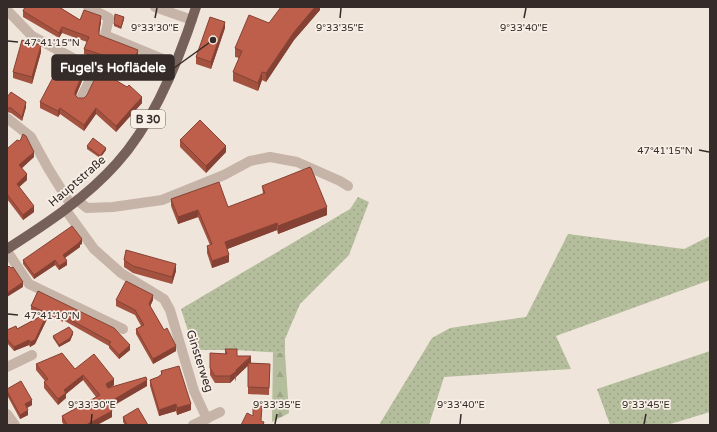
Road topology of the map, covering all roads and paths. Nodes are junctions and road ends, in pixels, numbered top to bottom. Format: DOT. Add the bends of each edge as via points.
graph roads {
  1 [pos="88,7"];
  2 [pos="154,7"];
  3 [pos="196,7"];
  4 [pos="7,10"];
  5 [pos="192,20"];
  6 [pos="175,64"];
  7 [pos="81,98"];
  8 [pos="7,118"];
  9 [pos="348,186"];
  10 [pos="71,205"];
  11 [pos="7,250"];
  12 [pos="123,329"];
  13 [pos="32,355"];
  14 [pos="7,367"];
  15 [pos="220,412"];
  16 [pos="7,414"];
  17 [pos="207,419"];
  18 [pos="15,425"];
  19 [pos="193,425"];
  1 -- 6 [label="street" via="109,18 105,35"];
  2 -- 5 [label="street"];
  3 -- 5 [label="main road, Hauptstraße / B 30"];
  4 -- 7 [label="street" via="32,36 95,70"];
  5 -- 6 [label="main road, Hauptstraße / B 30"];
  6 -- 10 [label="main road, Hauptstraße / B 30" via="160,98 140,133 117,163"];
  8 -- 10 [label="street" via="31,136"];
  9 -- 10 [label="street" via="297,162 270,157 250,161 224,175 162,200 113,208"];
  10 -- 11 [label="main road, Hauptstraße / B 30"];
  10 -- 17 [label="street, Ginsterweg" via="94,249 121,273 164,299 170,310 194,392"];
  11 -- 12 [label="street, Hauptstraße" via="29,284"];
  13 -- 14 [label="street"];
  15 -- 17 [label="street"];
  16 -- 18 [label="street"];
  17 -- 19 [label="street"];
}
